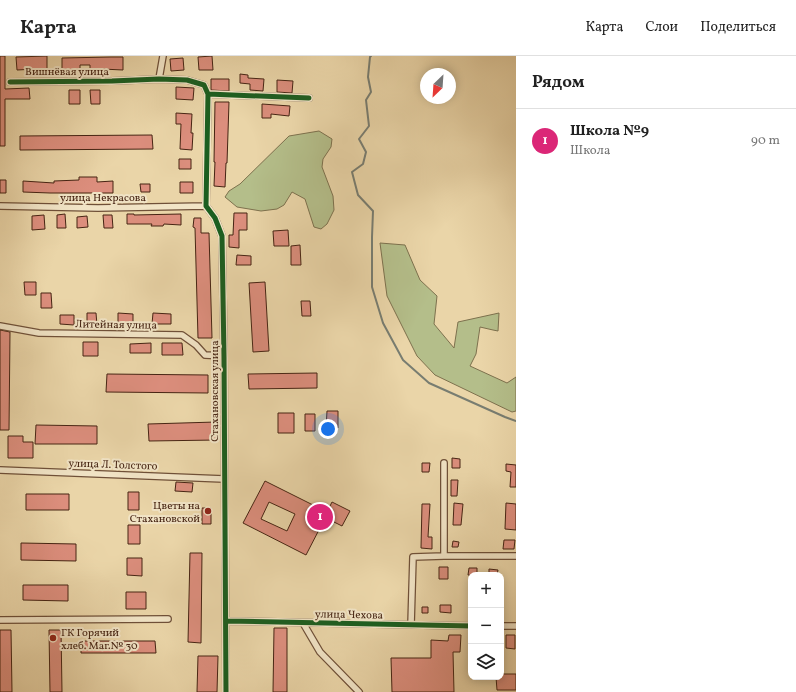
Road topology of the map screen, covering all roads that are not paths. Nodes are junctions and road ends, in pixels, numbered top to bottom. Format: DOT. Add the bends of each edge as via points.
graph roads {
  1 [pos="163,56"];
  2 [pos="159,79"];
  3 [pos="10,82"];
  4 [pos="208,94"];
  5 [pos="309,98"];
  6 [pos="0,206"];
  7 [pos="206,206"];
  8 [pos="0,326"];
  9 [pos="224,356"];
  10 [pos="444,463"];
  11 [pos="0,470"];
  12 [pos="224,479"];
  13 [pos="444,556"];
  14 [pos="516,556"];
  15 [pos="168,619"];
  16 [pos="0,620"];
  17 [pos="226,621"];
  18 [pos="303,623"];
  19 [pos="411,625"];
  20 [pos="468,626"];
  21 [pos="504,626"];
  22 [pos="516,626"];
  23 [pos="226,692"];
  24 [pos="359,692"];
  1 -- 2 [label="street"];
  2 -- 3 [label="street, Вишнёвая улица"];
  2 -- 4 [label="street, Вишнёвая улица" via="188,80 204,84"];
  4 -- 5 [label="street"];
  4 -- 7 [label="street"];
  6 -- 7 [label="street, улица Некрасова"];
  7 -- 9 [label="street, Стахановская улица" via="215,218 222,236"];
  8 -- 9 [label="street, Литейная улица" via="38,333 182,335 205,355"];
  9 -- 12 [label="street, Стахановская улица"];
  10 -- 13 [label="street"];
  11 -- 12 [label="street, улица Л. Толстого"];
  12 -- 17 [label="street, Стахановская улица"];
  13 -- 14 [label="street"];
  13 -- 19 [label="street" via="413,557"];
  15 -- 16 [label="street"];
  17 -- 18 [label="street, улица Чехова"];
  17 -- 23 [label="street, Стахановская улица"];
  18 -- 19 [label="street, улица Чехова"];
  18 -- 24 [label="street" via="320,652"];
  19 -- 20 [label="street, улица Чехова"];
  21 -- 22 [label="street"];
}
